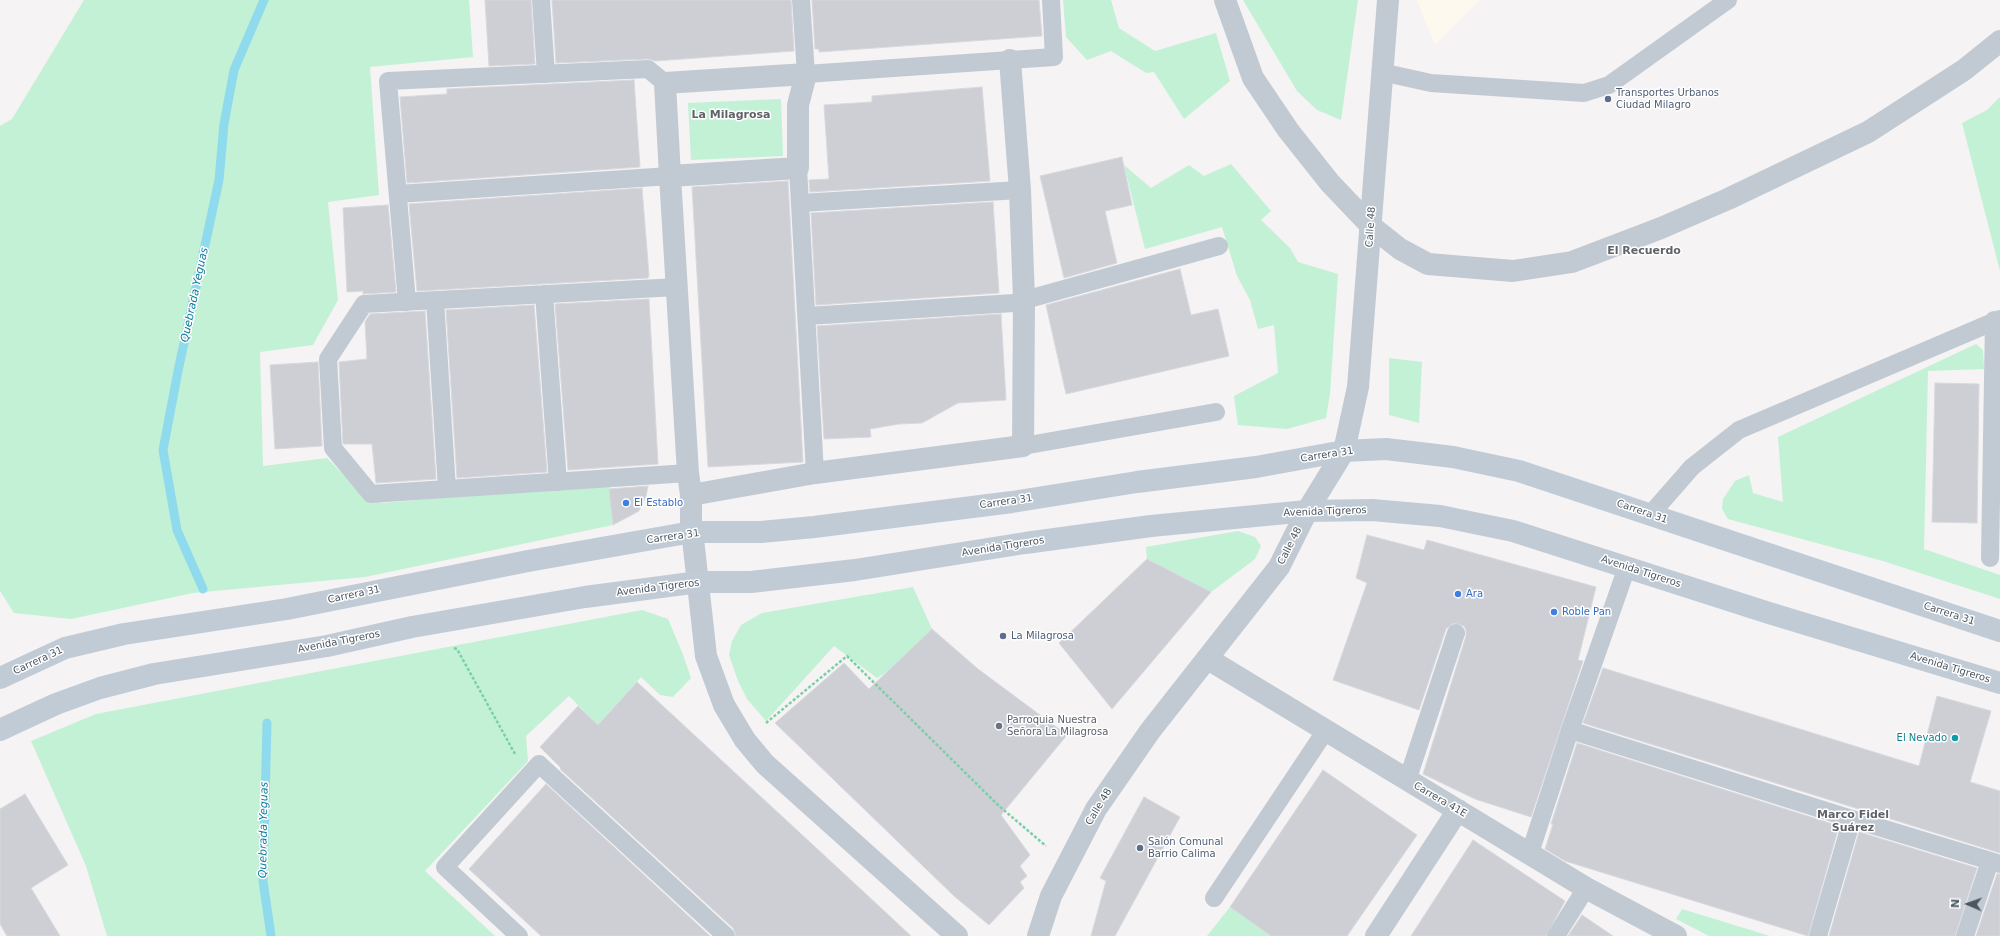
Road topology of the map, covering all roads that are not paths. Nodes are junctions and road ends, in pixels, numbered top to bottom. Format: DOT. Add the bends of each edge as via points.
graph roads {
  1 [pos="541,0"];
  2 [pos="801,0"];
  3 [pos="1051,0"];
  4 [pos="1225,0"];
  5 [pos="1388,0"];
  6 [pos="1728,0"];
  7 [pos="2000,41"];
  8 [pos="1010,60"];
  9 [pos="1381,72"];
  10 [pos="546,74"];
  11 [pos="806,74"];
  12 [pos="665,83"];
  13 [pos="798,168"];
  14 [pos="670,176"];
  15 [pos="1020,190"];
  16 [pos="398,194"];
  17 [pos="800,203"];
  18 [pos="1372,226"];
  19 [pos="1219,246"];
  20 [pos="677,287"];
  21 [pos="544,294"];
  22 [pos="435,300"];
  23 [pos="1024,300"];
  24 [pos="407,302"];
  25 [pos="807,316"];
  26 [pos="1997,319"];
  27 [pos="1216,412"];
  28 [pos="1023,446"];
  29 [pos="1344,451"];
  30 [pos="688,473"];
  31 [pos="815,473"];
  32 [pos="558,482"];
  33 [pos="447,489"];
  34 [pos="691,495"];
  35 [pos="1307,511"];
  36 [pos="1650,515"];
  37 [pos="692,532"];
  38 [pos="1990,558"];
  39 [pos="1627,567"];
  40 [pos="699,582"];
  41 [pos="2000,631"];
  42 [pos="1456,634"];
  43 [pos="1208,659"];
  44 [pos="0,678"];
  45 [pos="2000,683"];
  46 [pos="0,730"];
  47 [pos="1326,730"];
  48 [pos="1570,730"];
  49 [pos="1407,781"];
  50 [pos="1458,810"];
  51 [pos="1852,819"];
  52 [pos="1530,853"];
  53 [pos="1995,862"];
  54 [pos="1586,888"];
  55 [pos="1214,898"];
  56 [pos="519,936"];
  57 [pos="726,936"];
  58 [pos="957,936"];
  59 [pos="1038,936"];
  60 [pos="1376,936"];
  61 [pos="1556,936"];
  62 [pos="1676,936"];
  63 [pos="1818,936"];
  64 [pos="1965,936"];
  1 -- 10 [label="lane"];
  2 -- 11 [label="lane"];
  3 -- 8 [label="lane" via="1054,57"];
  4 -- 18 [label="street" via="1254,78 1288,130 1330,184"];
  5 -- 9 [label="street, Calle 48"];
  6 -- 9 [label="lane" via="1609,85 1584,93 1431,83"];
  7 -- 18 [label="street" via="1964,70 1868,132 1728,199 1572,262 1513,271 1428,264 1400,249"];
  8 -- 11 [label="lane"];
  8 -- 15 [label="street"];
  9 -- 18 [label="street, Calle 48"];
  10 -- 12 [label="lane" via="648,69"];
  10 -- 16 [label="lane" via="388,81"];
  11 -- 12 [label="street"];
  11 -- 13 [label="street" via="798,105"];
  12 -- 14 [label="street"];
  13 -- 14 [label="street"];
  13 -- 17 [label="lane"];
  14 -- 16 [label="lane"];
  14 -- 20 [label="street"];
  15 -- 17 [label="lane"];
  15 -- 23 [label="street"];
  16 -- 24 [label="lane"];
  17 -- 25 [label="lane"];
  18 -- 29 [label="street, Calle 48" via="1358,387"];
  19 -- 23 [label="lane"];
  20 -- 21 [label="lane"];
  20 -- 30 [label="street"];
  21 -- 22 [label="lane"];
  21 -- 32 [label="lane"];
  22 -- 24 [label="lane"];
  22 -- 33 [label="lane"];
  23 -- 25 [label="lane" via="1014,303"];
  23 -- 28 [label="street"];
  24 -- 33 [label="lane" via="364,304 328,359 333,448 371,494"];
  25 -- 31 [label="lane"];
  26 -- 36 [label="lane" via="1739,430 1692,467"];
  26 -- 38 [label="lane"];
  27 -- 28 [label="lane"];
  28 -- 31 [label="street"];
  29 -- 35 [label="street, Calle 48"];
  29 -- 36 [label="main road, Carrera 31" via="1386,449 1453,457 1518,471"];
  29 -- 37 [label="main road, Carrera 31" via="1256,467 1137,482 1012,502 761,532"];
  30 -- 32 [label="lane"];
  30 -- 34 [label="street"];
  31 -- 34 [label="street"];
  32 -- 33 [label="lane"];
  34 -- 37 [label="street"];
  35 -- 39 [label="main road, Avenida Tigreros" via="1372,510 1440,516 1513,531"];
  35 -- 40 [label="main road, Avenida Tigreros" via="1151,526 766,581"];
  35 -- 43 [label="street, Calle 48" via="1280,567"];
  36 -- 41 [label="main road, Carrera 31"];
  37 -- 40 [label="street"];
  37 -- 44 [label="main road, Carrera 31" via="528,561 287,609 124,634 65,648"];
  39 -- 45 [label="main road, Avenida Tigreros" via="1768,613"];
  39 -- 48 [label="lane"];
  40 -- 46 [label="main road, Avenida Tigreros" via="585,597 412,627 327,646 154,674 100,688 56,704"];
  40 -- 58 [label="street" via="706,656 717,691 745,740 765,764"];
  42 -- 49 [label="lane"];
  43 -- 47 [label="street, Carrera 41E"];
  43 -- 59 [label="street, Calle 48" via="1150,731 1096,809 1051,896"];
  47 -- 49 [label="street, Carrera 41E"];
  47 -- 55 [label="lane"];
  48 -- 51 [label="lane"];
  48 -- 52 [label="lane"];
  49 -- 50 [label="street, Carrera 41E"];
  50 -- 52 [label="street, Carrera 41E"];
  50 -- 60 [label="street"];
  51 -- 53 [label="lane"];
  51 -- 63 [label="lane"];
  52 -- 54 [label="street, Carrera 41E"];
  53 -- 64 [label="lane"];
  54 -- 61 [label="lane"];
  54 -- 62 [label="street, Carrera 41E"];
  56 -- 57 [label="lane" via="445,867 539,764"];
}
